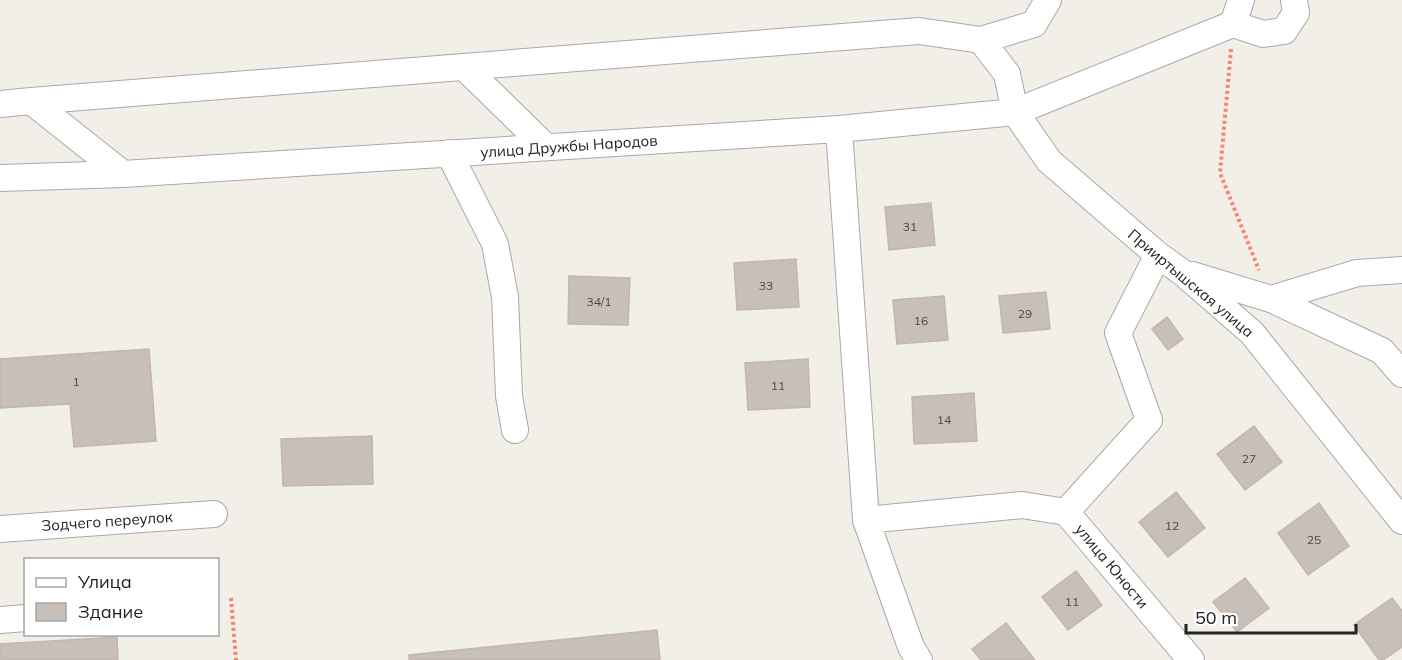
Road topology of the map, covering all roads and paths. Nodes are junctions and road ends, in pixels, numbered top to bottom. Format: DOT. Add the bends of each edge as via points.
graph roads {
  1 [pos="1048,0"];
  2 [pos="1294,0"];
  3 [pos="1237,12"];
  4 [pos="981,40"];
  5 [pos="464,67"];
  6 [pos="31,101"];
  7 [pos="0,104"];
  8 [pos="1015,112"];
  9 [pos="839,129"];
  10 [pos="546,147"];
  11 [pos="449,153"];
  12 [pos="123,174"];
  13 [pos="0,178"];
  14 [pos="1158,255"];
  15 [pos="1402,270"];
  16 [pos="1183,273"];
  17 [pos="1271,299"];
  18 [pos="1402,374"];
  19 [pos="515,430"];
  20 [pos="1066,512"];
  21 [pos="214,514"];
  22 [pos="866,520"];
  23 [pos="1402,521"];
  24 [pos="0,529"];
  25 [pos="231,598"];
  26 [pos="24,618"];
  27 [pos="0,620"];
  28 [pos="915,653"];
  29 [pos="236,660"];
  30 [pos="1191,660"];
  1 -- 4 [label="street" via="1034,24"];
  2 -- 3 [label="street" via="1296,13 1284,30 1263,34"];
  3 -- 8 [label="street, улица Дружбы Народов"];
  3 -- 17 [label="path" via="1220,173"];
  4 -- 5 [label="street" via="919,31"];
  4 -- 8 [label="street" via="1007,74"];
  5 -- 6 [label="street"];
  5 -- 10 [label="street"];
  6 -- 7 [label="street"];
  6 -- 12 [label="street"];
  8 -- 9 [label="street, улица Дружбы Народов"];
  8 -- 14 [label="street, Прииртышская улица" via="1049,161"];
  9 -- 10 [label="street, улица Дружбы Народов"];
  9 -- 22 [label="street"];
  10 -- 11 [label="street, улица Дружбы Народов"];
  11 -- 12 [label="street, улица Дружбы Народов"];
  11 -- 19 [label="street" via="495,244 505,297 509,396"];
  12 -- 13 [label="street, улица Дружбы Народов"];
  14 -- 16 [label="street, Прииртышская улица"];
  14 -- 20 [label="street, улица Юности" via="1118,333 1149,420"];
  15 -- 17 [label="street" via="1357,273"];
  16 -- 17 [label="street"];
  16 -- 23 [label="street, Прииртышская улица" via="1252,333"];
  17 -- 18 [label="street" via="1382,351"];
  20 -- 22 [label="street" via="1022,505"];
  20 -- 30 [label="street, улица Юности"];
  21 -- 24 [label="street, Зодчего переулок"];
  22 -- 28 [label="street"];
  25 -- 29 [label="path"];
  26 -- 27 [label="street"];
}
